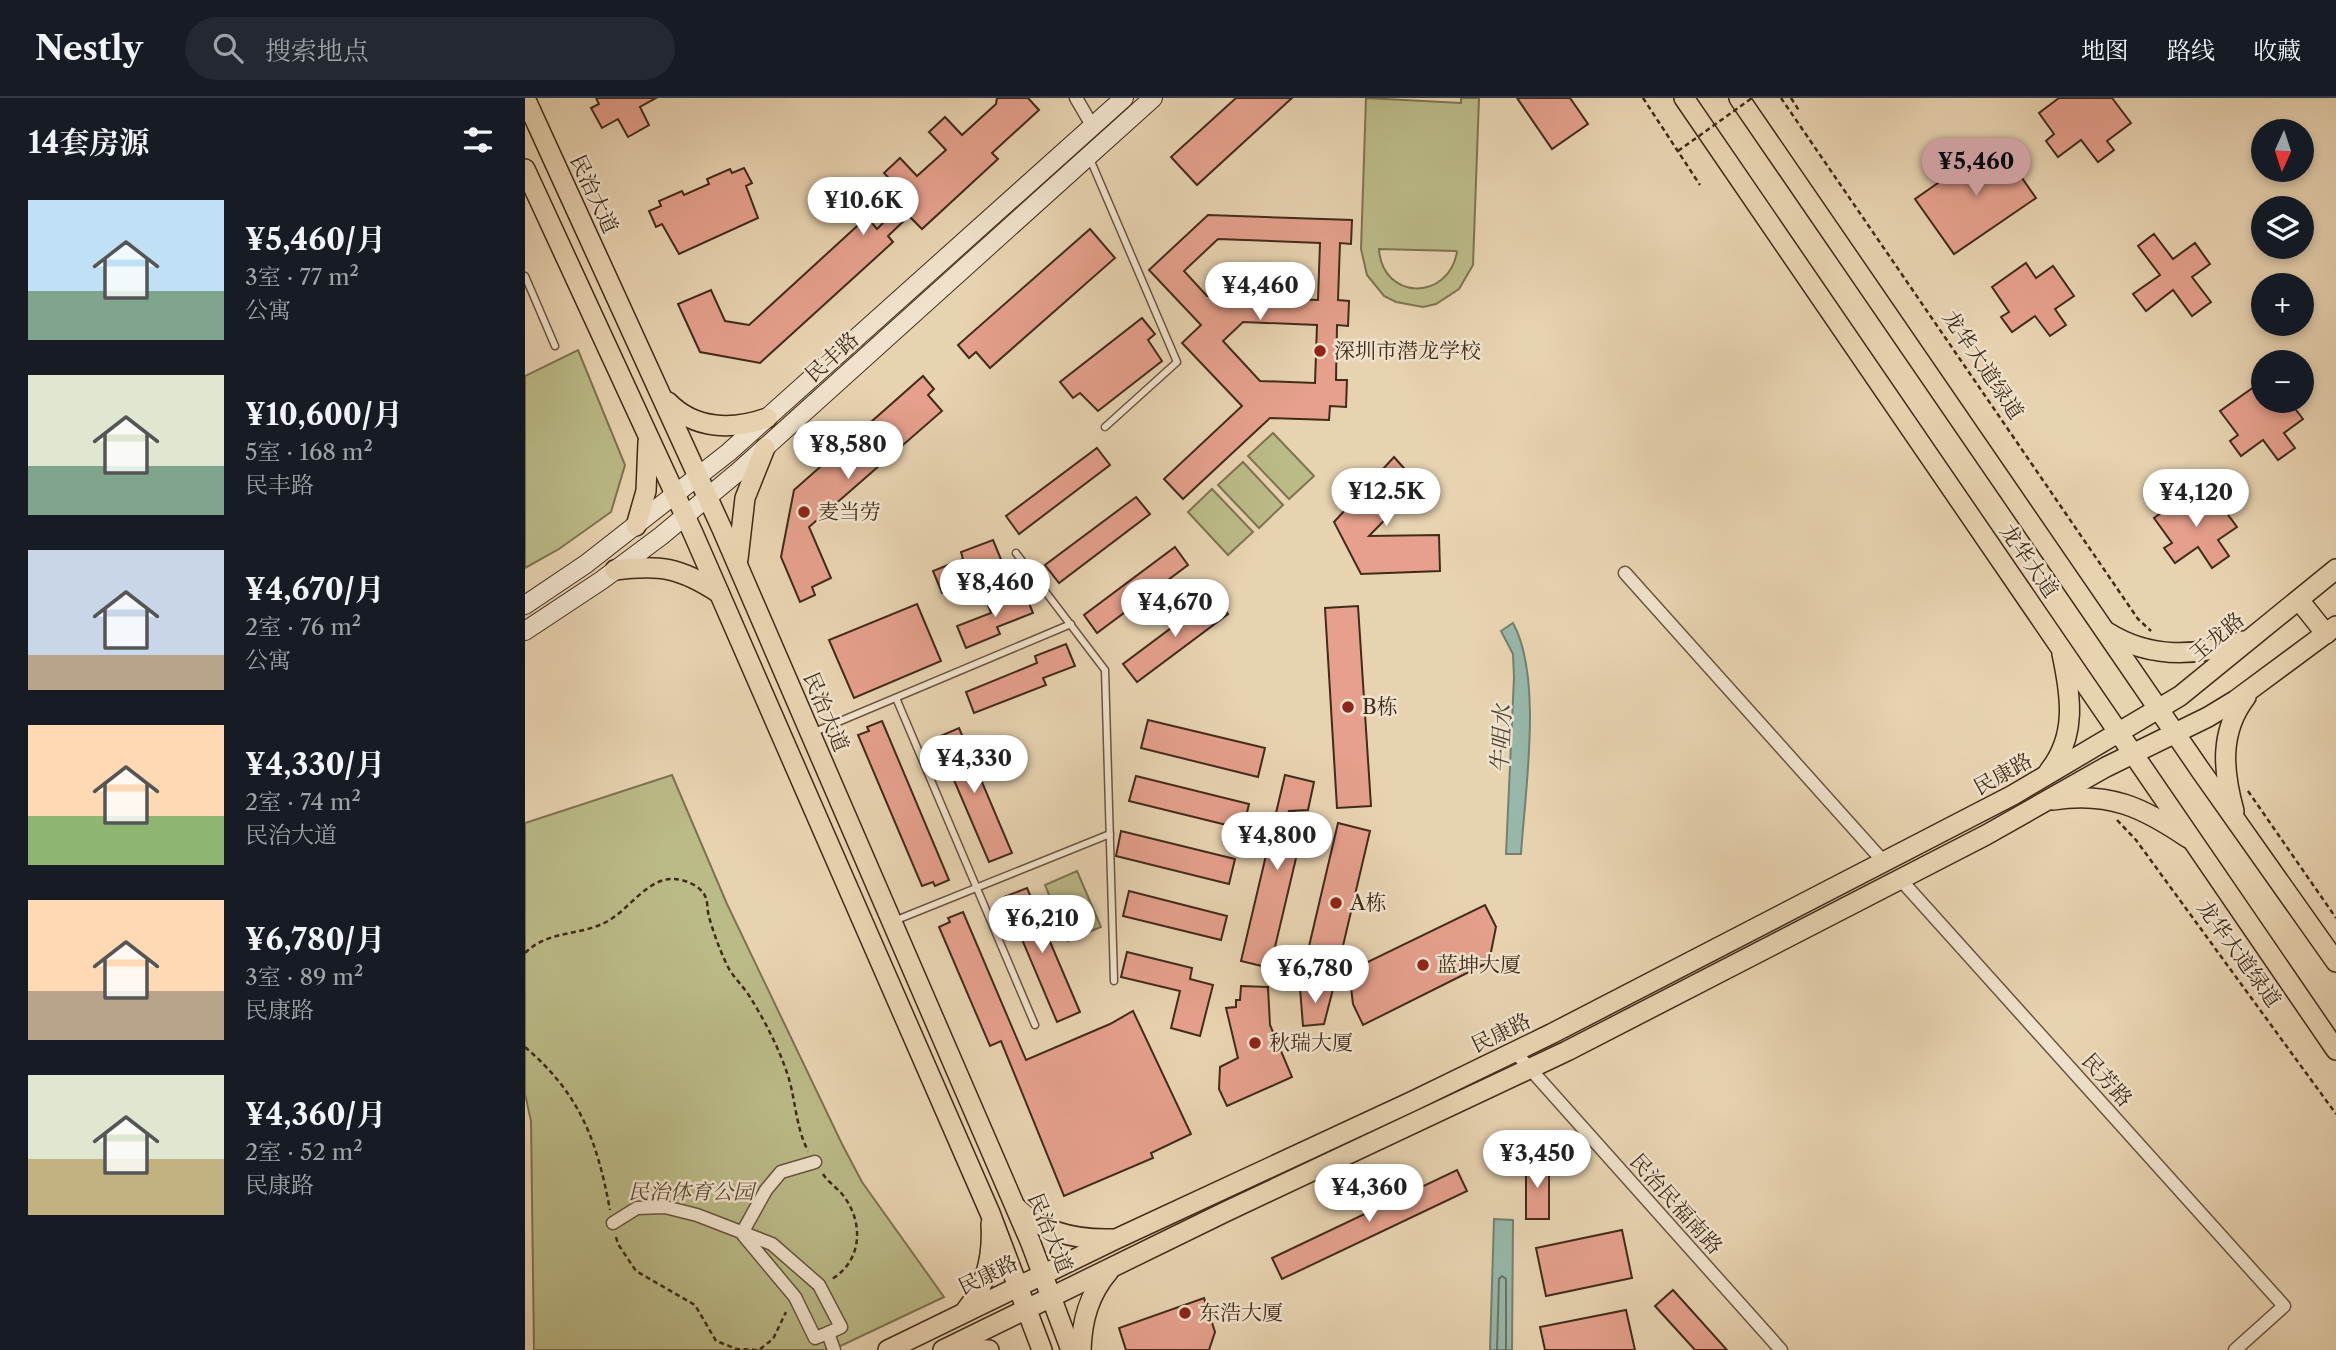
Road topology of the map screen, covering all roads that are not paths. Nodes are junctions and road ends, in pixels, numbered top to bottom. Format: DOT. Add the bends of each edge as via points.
graph roads {
  1 [pos="525,98"];
  2 [pos="1076,98"];
  3 [pos="1124,98"];
  4 [pos="1153,98"];
  5 [pos="1683,98"];
  6 [pos="1739,98"];
  7 [pos="1093,127"];
  8 [pos="1089,157"];
  9 [pos="526,175"];
  10 [pos="525,276"];
  11 [pos="555,346"];
  12 [pos="661,395"];
  13 [pos="767,418"];
  14 [pos="1105,426"];
  15 [pos="647,433"];
  16 [pos="765,448"];
  17 [pos="698,477"];
  18 [pos="676,495"];
  19 [pos="708,498"];
  20 [pos="685,516"];
  21 [pos="636,526"];
  22 [pos="1016,552"];
  23 [pos="2336,569"];
  24 [pos="615,570"];
  25 [pos="740,571"];
  26 [pos="1625,573"];
  27 [pos="719,593"];
  28 [pos="2299,600"];
  29 [pos="525,605"];
  30 [pos="1071,624"];
  31 [pos="2104,629"];
  32 [pos="2331,630"];
  33 [pos="525,631"];
  34 [pos="2250,639"];
  35 [pos="2060,646"];
  36 [pos="2255,686"];
  37 [pos="896,698"];
  38 [pos="2159,710"];
  39 [pos="810,733"];
  40 [pos="2121,734"];
  41 [pos="2176,735"];
  42 [pos="2135,754"];
  43 [pos="2043,778"];
  44 [pos="2046,801"];
  45 [pos="2239,825"];
  46 [pos="1110,834"];
  47 [pos="2197,845"];
  48 [pos="1883,861"];
  49 [pos="1900,879"];
  50 [pos="976,888"];
  51 [pos="892,922"];
  52 [pos="2336,962"];
  53 [pos="1115,981"];
  54 [pos="1035,1025"];
  55 [pos="2336,1050"];
  56 [pos="1515,1052"];
  57 [pos="1529,1069"];
  58 [pos="815,1162"];
  59 [pos="1015,1206"];
  60 [pos="990,1213"];
  61 [pos="613,1223"];
  62 [pos="742,1233"];
  63 [pos="1116,1239"];
  64 [pos="1112,1266"];
  65 [pos="1043,1274"];
  66 [pos="1019,1285"];
  67 [pos="1051,1296"];
  68 [pos="1028,1308"];
  69 [pos="964,1313"];
  70 [pos="828,1333"];
  71 [pos="834,1350"];
  72 [pos="888,1350"];
  73 [pos="944,1350"];
  74 [pos="989,1350"];
  75 [pos="1042,1350"];
  76 [pos="1071,1350"];
  77 [pos="1081,1350"];
  78 [pos="1781,1350"];
  79 [pos="2235,1350"];
  1 -- 12 [label="main road, 民治大道"];
  2 -- 7 [label="street"];
  3 -- 7 [label="main road, 民丰路"];
  4 -- 8 [label="main road, 民丰路"];
  5 -- 35 [label="main road, 龙华大道"];
  6 -- 31 [label="main road, 龙华大道"];
  7 -- 13 [label="main road, 民丰路"];
  8 -- 14 [label="lane" via="1177,362"];
  8 -- 16 [label="main road, 民丰路"];
  9 -- 15 [label="main road"];
  10 -- 11 [label="lane"];
  12 -- 13 [label="main road" via="693,421 731,426"];
  12 -- 17 [label="main road, 民治大道"];
  13 -- 17 [label="main road, 民丰路"];
  15 -- 18 [label="main road"];
  15 -- 21 [label="main road" via="646,491"];
  16 -- 19 [label="main road, 民丰路"];
  16 -- 25 [label="main road" via="745,498"];
  17 -- 18 [label="main road, 民丰路"];
  17 -- 19 [label="main road, 民治大道"];
  18 -- 20 [label="main road"];
  18 -- 21 [label="main road, 民丰路"];
  19 -- 20 [label="main road, 民丰路"];
  19 -- 25 [label="main road, 民治大道"];
  20 -- 24 [label="main road, 民丰路"];
  20 -- 27 [label="main road"];
  21 -- 29 [label="main road, 民丰路"];
  22 -- 30 [label="lane"];
  23 -- 28 [label="main road, 玉龙路"];
  24 -- 27 [label="main road" via="670,568"];
  24 -- 33 [label="main road, 民丰路"];
  25 -- 39 [label="main road, 民治大道"];
  26 -- 48 [label="street"];
  27 -- 60 [label="main road"];
  28 -- 32 [label="main road"];
  28 -- 34 [label="main road, 玉龙路"];
  30 -- 37 [label="lane"];
  30 -- 46 [label="lane" via="1105,670"];
  31 -- 34 [label="main road" via="2129,644 2168,653 2212,650"];
  31 -- 38 [label="main road, 龙华大道"];
  32 -- 36 [label="main road"];
  34 -- 38 [label="main road, 玉龙路"];
  35 -- 40 [label="main road, 龙华大道"];
  35 -- 43 [label="main road" via="2070,730"];
  36 -- 41 [label="main road"];
  36 -- 45 [label="main road" via="2243,699 2225,742 2226,778"];
  37 -- 39 [label="lane"];
  37 -- 50 [label="lane"];
  38 -- 40 [label="main road, 玉龙路"];
  38 -- 41 [label="main road, 龙华大道"];
  39 -- 51 [label="main road, 民治大道"];
  40 -- 42 [label="main road, 龙华大道"];
  40 -- 43 [label="main road, 民康路"];
  41 -- 42 [label="main road"];
  41 -- 45 [label="main road, 龙华大道"];
  42 -- 44 [label="main road"];
  42 -- 47 [label="main road, 龙华大道"];
  43 -- 48 [label="main road, 民康路"];
  44 -- 47 [label="main road" via="2112,800 2148,811"];
  44 -- 49 [label="main road"];
  45 -- 52 [label="main road, 龙华大道"];
  46 -- 50 [label="lane"];
  46 -- 53 [label="lane"];
  47 -- 55 [label="main road, 龙华大道"];
  48 -- 56 [label="main road, 民康路"];
  49 -- 57 [label="main road"];
  49 -- 79 [label="street, 民芳路" via="2284,1306"];
  50 -- 51 [label="lane"];
  50 -- 54 [label="lane"];
  51 -- 59 [label="main road, 民治大道"];
  56 -- 57 [label="street, 民治民福南路"];
  56 -- 63 [label="main road, 民康路"];
  57 -- 64 [label="main road"];
  57 -- 78 [label="street, 民治民福南路"];
  58 -- 62 [label="street" via="781,1172"];
  59 -- 63 [label="main road" via="1058,1233"];
  59 -- 65 [label="main road, 民治大道"];
  60 -- 66 [label="main road"];
  60 -- 69 [label="main road" via="988,1270"];
  61 -- 62 [label="street" via="637,1208 664,1207"];
  62 -- 70 [label="street" via="795,1297 815,1338"];
  62 -- 70 [label="street" via="772,1244 819,1285 841,1327"];
  63 -- 65 [label="main road, 民康路"];
  64 -- 67 [label="main road"];
  64 -- 77 [label="main road" via="1087,1306"];
  65 -- 66 [label="main road, 民康路"];
  65 -- 67 [label="main road, 民治大道"];
  66 -- 68 [label="main road"];
  66 -- 69 [label="main road, 民康路"];
  67 -- 68 [label="main road"];
  67 -- 76 [label="main road, 民治大道"];
  68 -- 73 [label="main road"];
  68 -- 75 [label="main road"];
  69 -- 72 [label="main road, 民康路"];
  70 -- 71 [label="street"];
  73 -- 74 [label="main road"];
}
